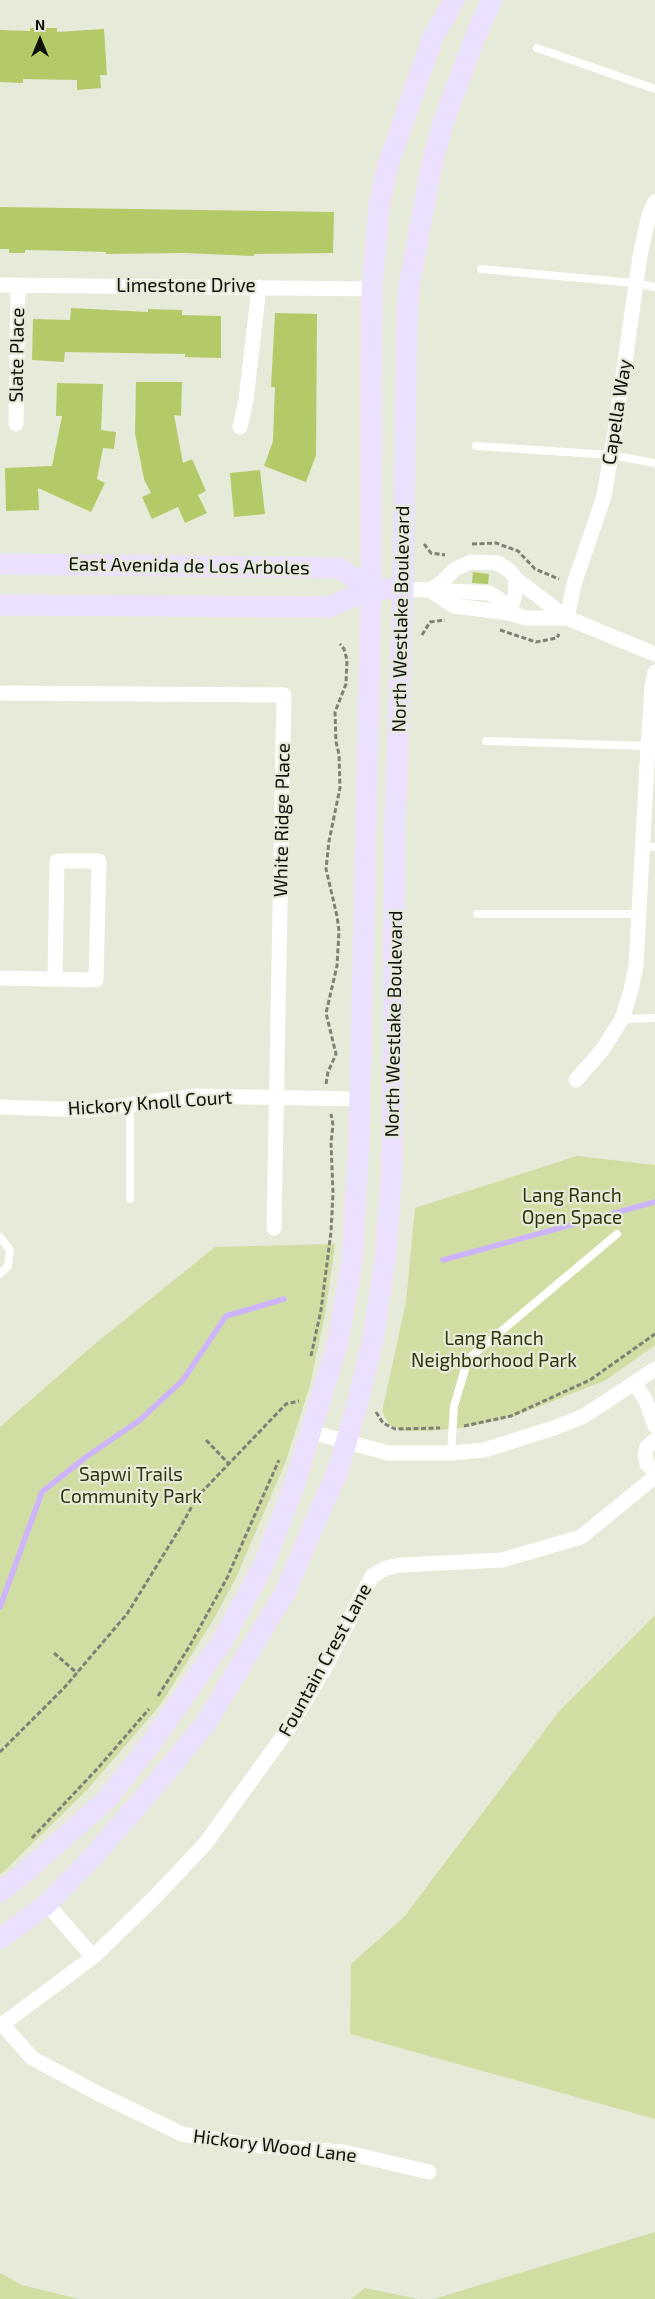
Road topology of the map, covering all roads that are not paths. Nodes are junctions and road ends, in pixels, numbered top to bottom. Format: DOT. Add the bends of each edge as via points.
graph roads {
  1 [pos="454,0"];
  2 [pos="492,0"];
  3 [pos="537,48"];
  4 [pos="655,89"];
  5 [pos="655,202"];
  6 [pos="481,269"];
  7 [pos="635,283"];
  8 [pos="0,286"];
  9 [pos="18,286"];
  10 [pos="259,287"];
  11 [pos="655,287"];
  12 [pos="372,289"];
  13 [pos="16,424"];
  14 [pos="240,427"];
  15 [pos="476,446"];
  16 [pos="611,455"];
  17 [pos="655,463"];
  18 [pos="0,564"];
  19 [pos="516,580"];
  20 [pos="371,589"];
  21 [pos="403,589"];
  22 [pos="430,590"];
  23 [pos="0,605"];
  24 [pos="508,613"];
  25 [pos="567,618"];
  26 [pos="655,654"];
  27 [pos="655,672"];
  28 [pos="0,693"];
  29 [pos="486,741"];
  30 [pos="648,746"];
  31 [pos="649,847"];
  32 [pos="477,914"];
  33 [pos="639,914"];
  34 [pos="0,978"];
  35 [pos="55,979"];
  36 [pos="655,1018"];
  37 [pos="622,1019"];
  38 [pos="576,1080"];
  39 [pos="278,1097"];
  40 [pos="360,1099"];
  41 [pos="130,1105"];
  42 [pos="0,1107"];
  43 [pos="130,1199"];
  44 [pos="274,1228"];
  45 [pos="617,1234"];
  46 [pos="0,1238"];
  47 [pos="0,1274"];
  48 [pos="654,1371"];
  49 [pos="634,1383"];
  50 [pos="655,1426"];
  51 [pos="311,1432"];
  52 [pos="655,1440"];
  53 [pos="346,1442"];
  54 [pos="451,1453"];
  55 [pos="655,1472"];
  56 [pos="0,1892"];
  57 [pos="47,1904"];
  58 [pos="0,1939"];
  59 [pos="93,1957"];
  60 [pos="2,2025"];
  61 [pos="429,2172"];
  1 -- 12 [label="main road, North Westlake Boulevard" via="432,39 388,165 379,206"];
  2 -- 21 [label="main road, North Westlake Boulevard" via="443,123 431,168 409,286"];
  3 -- 4 [label="lane"];
  5 -- 7 [label="street, Capella Way" via="649,215"];
  6 -- 7 [label="lane"];
  7 -- 11 [label="lane"];
  7 -- 16 [label="street, Capella Way"];
  8 -- 9 [label="street, Limestone Drive"];
  9 -- 10 [label="street, Limestone Drive"];
  9 -- 13 [label="street, Slate Place"];
  10 -- 12 [label="street, Limestone Drive"];
  10 -- 14 [label="street"];
  12 -- 20 [label="main road, North Westlake Boulevard"];
  15 -- 16 [label="lane"];
  16 -- 17 [label="lane"];
  16 -- 25 [label="street, Capella Way" via="604,496 574,584"];
  18 -- 20 [label="main road, East Avenida de Los Arboles" via="339,568"];
  19 -- 22 [label="street" via="498,563 472,562 455,570"];
  19 -- 24 [label="street" via="515,595"];
  19 -- 25 [label="street"];
  20 -- 21 [label="main road, East Avenida de Los Arboles"];
  20 -- 23 [label="main road, East Avenida de Los Arboles" via="329,606"];
  20 -- 40 [label="main road, North Westlake Boulevard"];
  21 -- 22 [label="street, East Avenida de Los Arboles"];
  21 -- 53 [label="main road, North Westlake Boulevard" via="395,819 392,1167 386,1253 373,1339"];
  22 -- 24 [label="street" via="454,606"];
  24 -- 25 [label="street" via="526,618"];
  25 -- 26 [label="street"];
  27 -- 30 [label="street"];
  28 -- 39 [label="street, White Ridge Place" via="284,695"];
  29 -- 30 [label="lane"];
  30 -- 31 [label="street"];
  31 -- 33 [label="street"];
  32 -- 33 [label="lane"];
  33 -- 37 [label="street" via="636,966"];
  34 -- 35 [label="street"];
  35 -- 35 [label="street" via="57,860 99,862 96,980"];
  36 -- 37 [label="lane"];
  37 -- 38 [label="street" via="603,1049"];
  39 -- 40 [label="street, Hickory Knoll Court"];
  39 -- 41 [label="street, Hickory Knoll Court" via="195,1096"];
  39 -- 44 [label="street, White Ridge Place"];
  40 -- 51 [label="main road, North Westlake Boulevard" via="352,1261 338,1342"];
  41 -- 42 [label="street, Hickory Knoll Court" via="88,1110"];
  41 -- 43 [label="lane"];
  45 -- 54 [label="lane" via="468,1359 454,1406"];
  46 -- 47 [label="lane" via="10,1250 8,1266"];
  48 -- 49 [label="street"];
  49 -- 50 [label="street" via="645,1399"];
  49 -- 54 [label="street" via="584,1416 554,1428 484,1450"];
  51 -- 53 [label="street"];
  51 -- 56 [label="main road, North Westlake Boulevard" via="264,1564 223,1640 195,1683 106,1800"];
  52 -- 55 [label="street, Fountain Crest Lane" via="647,1447 645,1459"];
  53 -- 54 [label="street" via="388,1453"];
  53 -- 57 [label="main road, North Westlake Boulevard" via="338,1470 284,1594 206,1723 152,1790"];
  55 -- 59 [label="street, Fountain Crest Lane" via="652,1480 581,1537 502,1560 401,1565 386,1568 372,1576 290,1728 246,1789 205,1844"];
  57 -- 58 [label="main road, North Westlake Boulevard"];
  57 -- 59 [label="street"];
  59 -- 60 [label="street, Fountain Crest Lane"];
  60 -- 61 [label="street, Hickory Wood Lane" via="32,2058 182,2134 250,2146 344,2152"];
}
